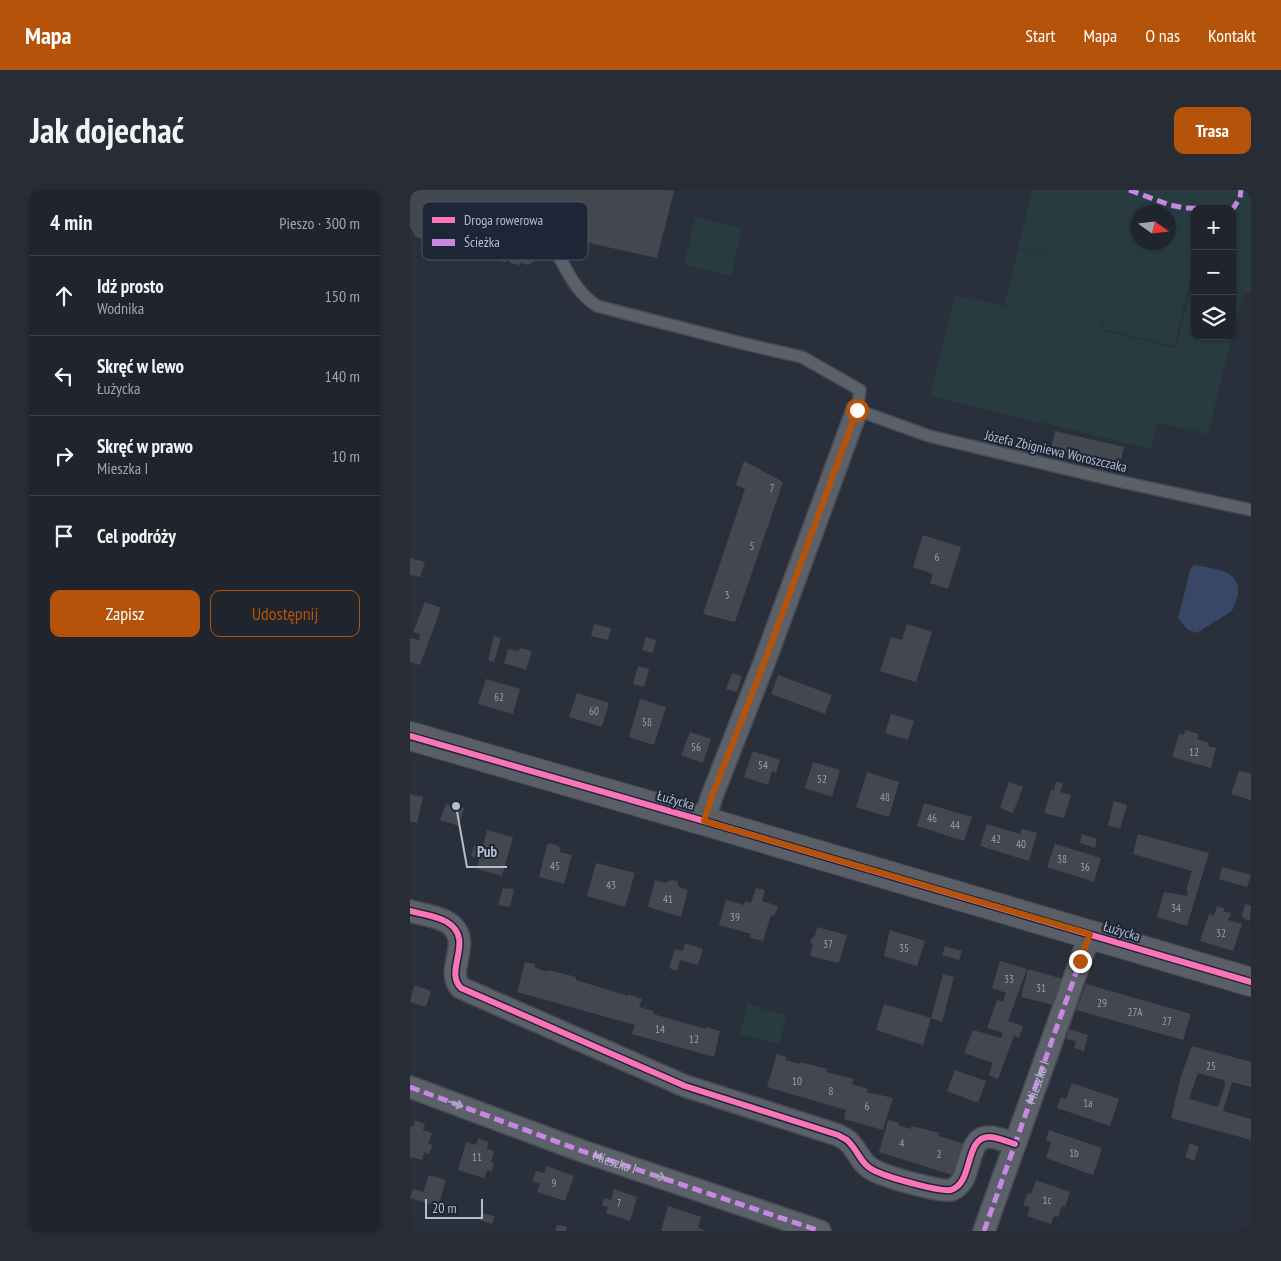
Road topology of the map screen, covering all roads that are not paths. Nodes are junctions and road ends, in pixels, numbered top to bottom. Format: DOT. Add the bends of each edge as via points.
graph roads {
  1 [pos="561,260"];
  2 [pos="857,410"];
  3 [pos="1251,510"];
  4 [pos="410,736"];
  5 [pos="704,821"];
  6 [pos="410,911"];
  7 [pos="1090,934"];
  8 [pos="1251,982"];
  9 [pos="410,1088"];
  10 [pos="1015,1144"];
  11 [pos="820,1231"];
  12 [pos="984,1231"];
  1 -- 2 [label="lane" via="579,291 597,306 802,357 860,390"];
  2 -- 3 [label="lane, Józefa Zbigniewa Woroszczaka" via="929,436"];
  2 -- 5 [label="street"];
  4 -- 5 [label="street, Łużycka"];
  5 -- 7 [label="street, Łużycka"];
  6 -- 10 [label="street" via="446,921 454,927 460,950 456,983 461,988 685,1086 838,1135 848,1141 866,1166 880,1173 939,1190 950,1190 964,1178 975,1144 980,1139 987,1137"];
  7 -- 8 [label="street, Łużycka"];
  7 -- 10 [label="street, Mieszka I"];
  9 -- 11 [label="street, Mieszka I, one-way" via="582,1151"];
  10 -- 12 [label="street, Mieszka I"];
}
